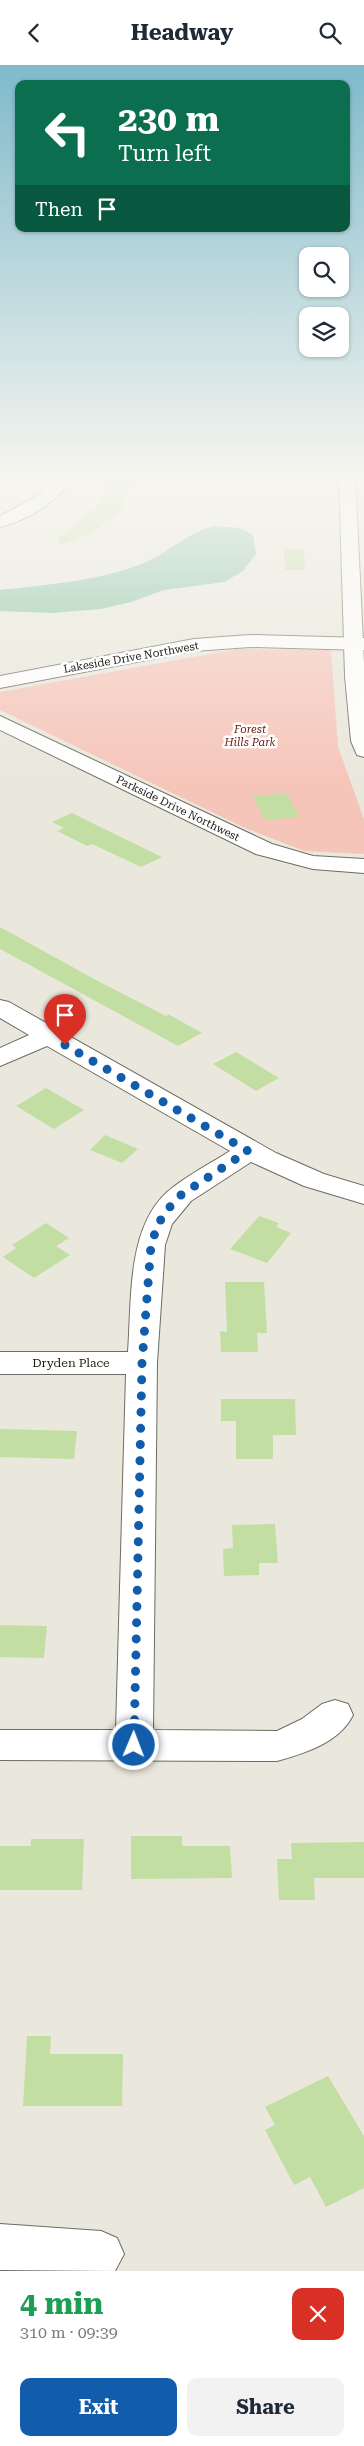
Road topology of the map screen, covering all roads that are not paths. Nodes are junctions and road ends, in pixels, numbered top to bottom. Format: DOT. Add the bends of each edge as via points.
graph roads {
  1 [pos="354,578"];
  2 [pos="359,644"];
  3 [pos="0,683"];
  4 [pos="0,722"];
  5 [pos="364,751"];
  6 [pos="364,866"];
  7 [pos="0,1007"];
  8 [pos="48,1036"];
  9 [pos="0,1058"];
  10 [pos="248,1151"];
  11 [pos="364,1195"];
  12 [pos="0,1363"];
  13 [pos="142,1363"];
  14 [pos="335,1715"];
  15 [pos="0,1745"];
  16 [pos="134,1745"];
  17 [pos="0,2247"];
  18 [pos="101,2254"];
  1 -- 2 [label="street"];
  2 -- 3 [label="street, Lakeside Drive Northwest" via="250,641 194,645"];
  2 -- 5 [label="street" via="355,676"];
  4 -- 6 [label="street, Parkside Drive Northwest" via="264,849 323,865"];
  7 -- 8 [label="street"];
  8 -- 9 [label="street"];
  8 -- 10 [label="street"];
  10 -- 11 [label="street" via="310,1179"];
  10 -- 13 [label="street" via="181,1195 158,1224 151,1245"];
  12 -- 13 [label="street, Dryden Place"];
  13 -- 16 [label="street"];
  14 -- 16 [label="street" via="303,1739 278,1746"];
  15 -- 16 [label="street"];
  17 -- 18 [label="street"];
}
